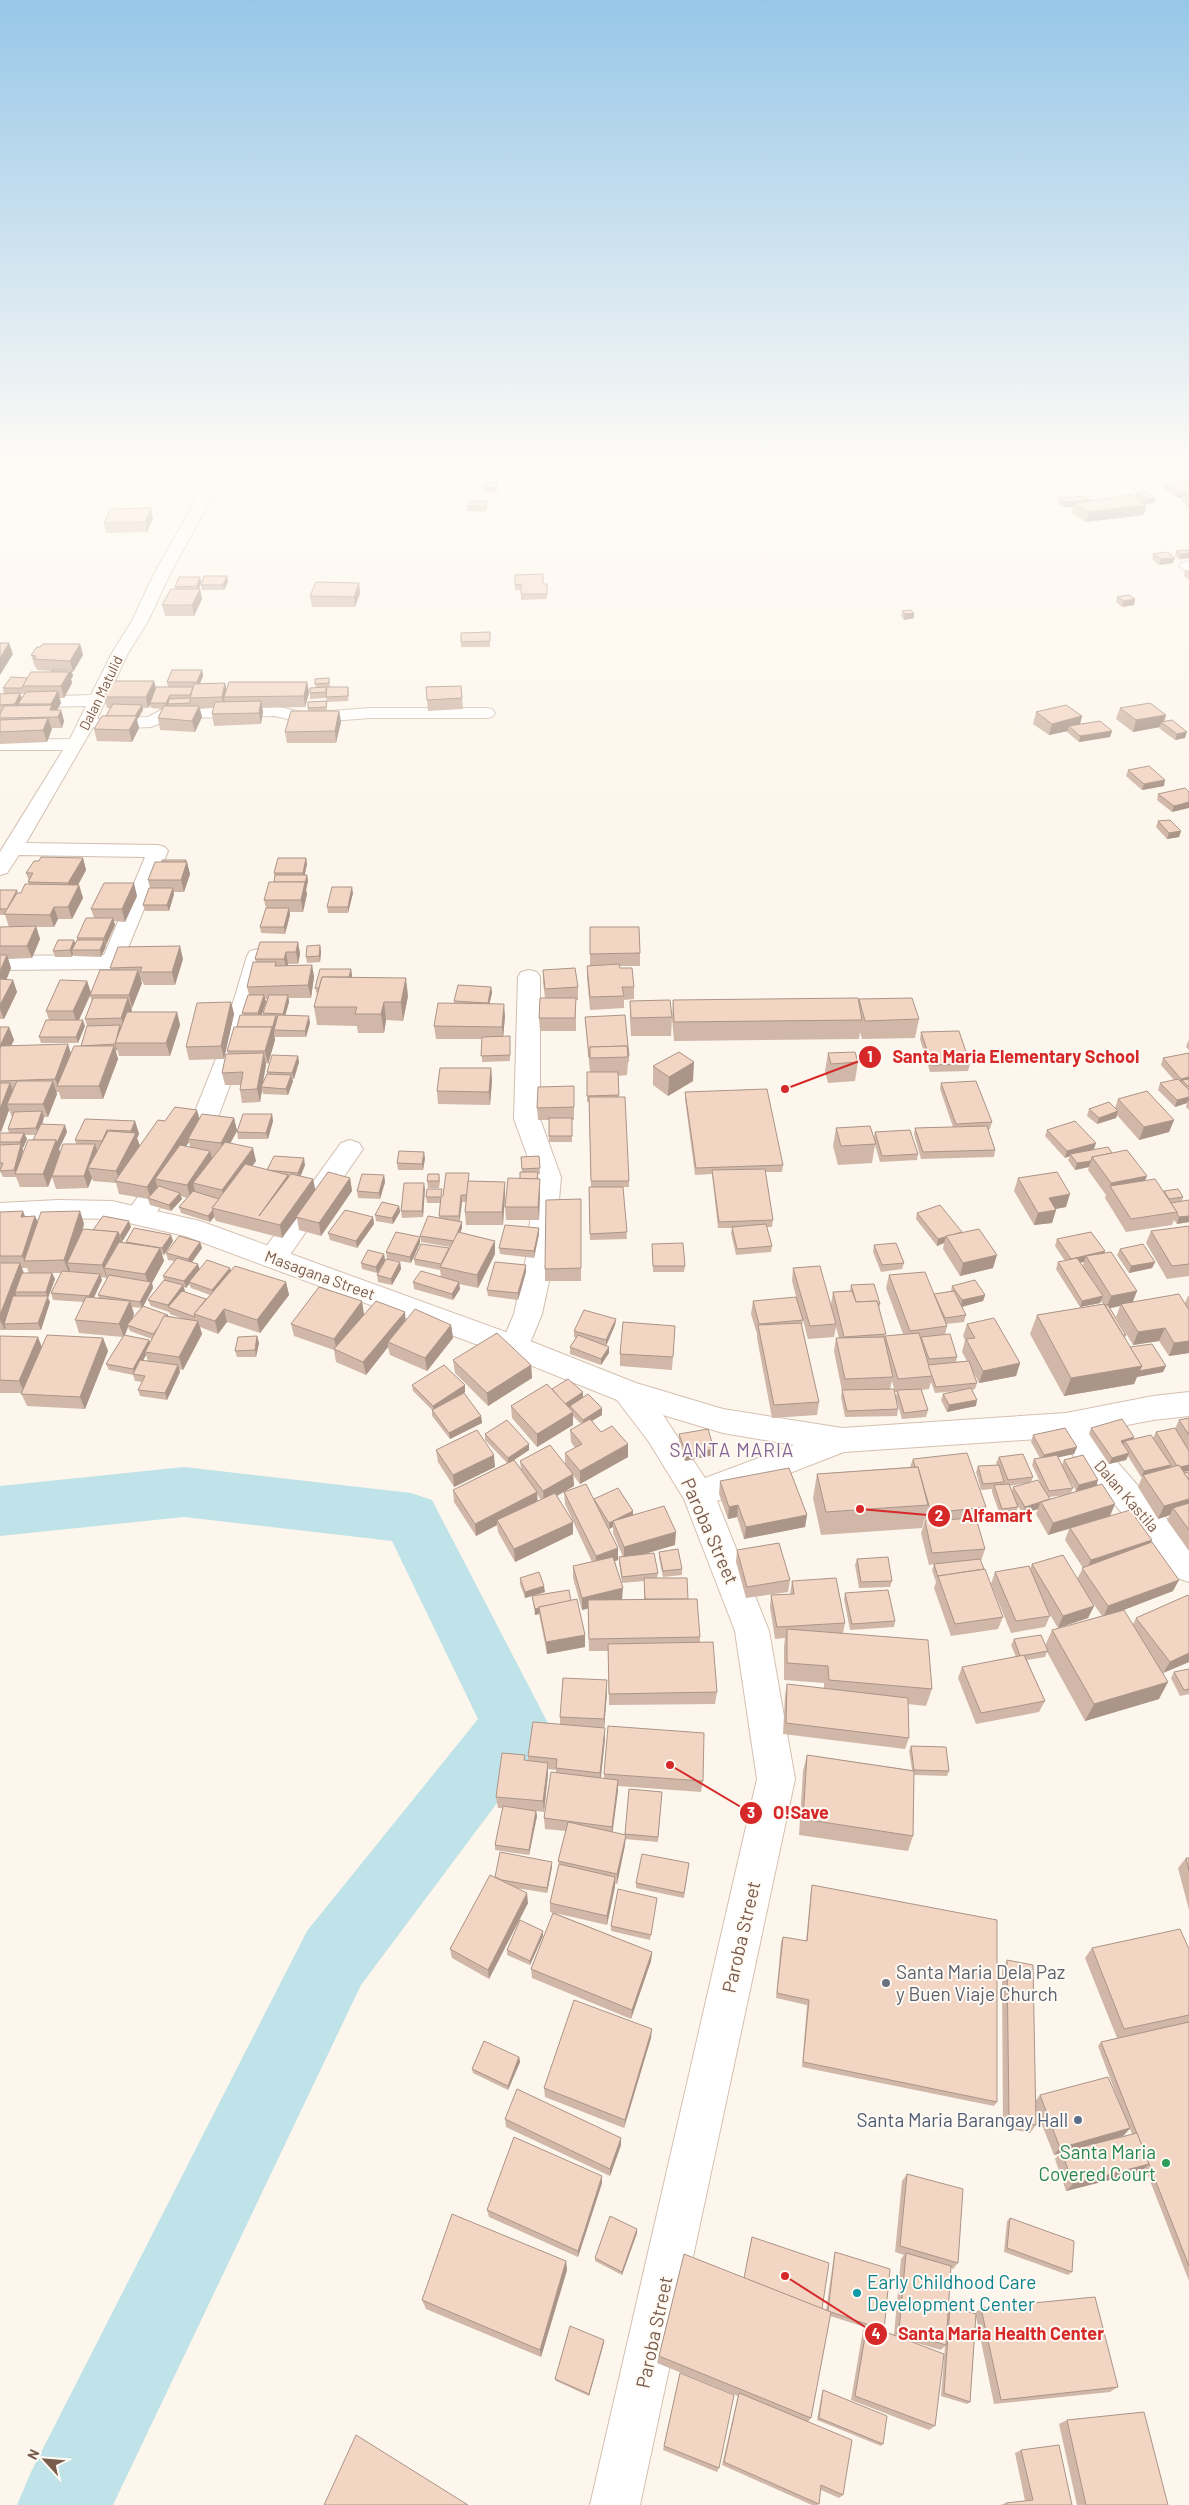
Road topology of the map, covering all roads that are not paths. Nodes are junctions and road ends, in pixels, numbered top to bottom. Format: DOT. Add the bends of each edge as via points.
graph roads {
  1 [pos="160,578"];
  2 [pos="99,700"];
  3 [pos="0,702"];
  4 [pos="486,713"];
  5 [pos="86,725"];
  6 [pos="76,744"];
  7 [pos="0,745"];
  8 [pos="12,849"];
  9 [pos="0,868"];
  10 [pos="260,949"];
  11 [pos="0,962"];
  12 [pos="529,976"];
  13 [pos="350,1148"];
  14 [pos="0,1212"];
  15 [pos="138,1214"];
  16 [pos="273,1258"];
  17 [pos="515,1347"];
  18 [pos="628,1392"];
  19 [pos="1189,1404"];
  20 [pos="1066,1425"];
  21 [pos="842,1440"];
  22 [pos="698,1494"];
  23 [pos="1189,1568"];
  24 [pos="615,2505"];
  1 -- 2 [label="street, Dalan Matulid"];
  2 -- 3 [label="street"];
  2 -- 5 [label="street, Dalan Matulid"];
  4 -- 5 [label="street" via="370,713 305,718 275,711 181,713 167,714 139,724"];
  5 -- 6 [label="street, Dalan Matulid"];
  6 -- 7 [label="street"];
  6 -- 8 [label="street, Dalan Matulid"];
  8 -- 9 [label="street, Dalan Matulid"];
  8 -- 11 [label="street" via="158,851 112,962"];
  10 -- 15 [label="street" via="229,1056 204,1120 150,1202"];
  12 -- 17 [label="street" via="527,1119 548,1177 540,1258 528,1314"];
  13 -- 16 [label="street"];
  14 -- 15 [label="street, Masagana Street" via="90,1209"];
  15 -- 16 [label="street, Masagana Street" via="190,1228"];
  16 -- 17 [label="street, Masagana Street"];
  17 -- 18 [label="street, Masagana Street"];
  18 -- 21 [label="street, Masagana Street" via="723,1421"];
  18 -- 22 [label="street, Paroba Street" via="660,1434"];
  19 -- 20 [label="street"];
  20 -- 21 [label="street"];
  20 -- 23 [label="street, Dalan Kastila"];
  21 -- 22 [label="street"];
  22 -- 24 [label="street, Paroba Street" via="752,1631 776,1779"];
}
